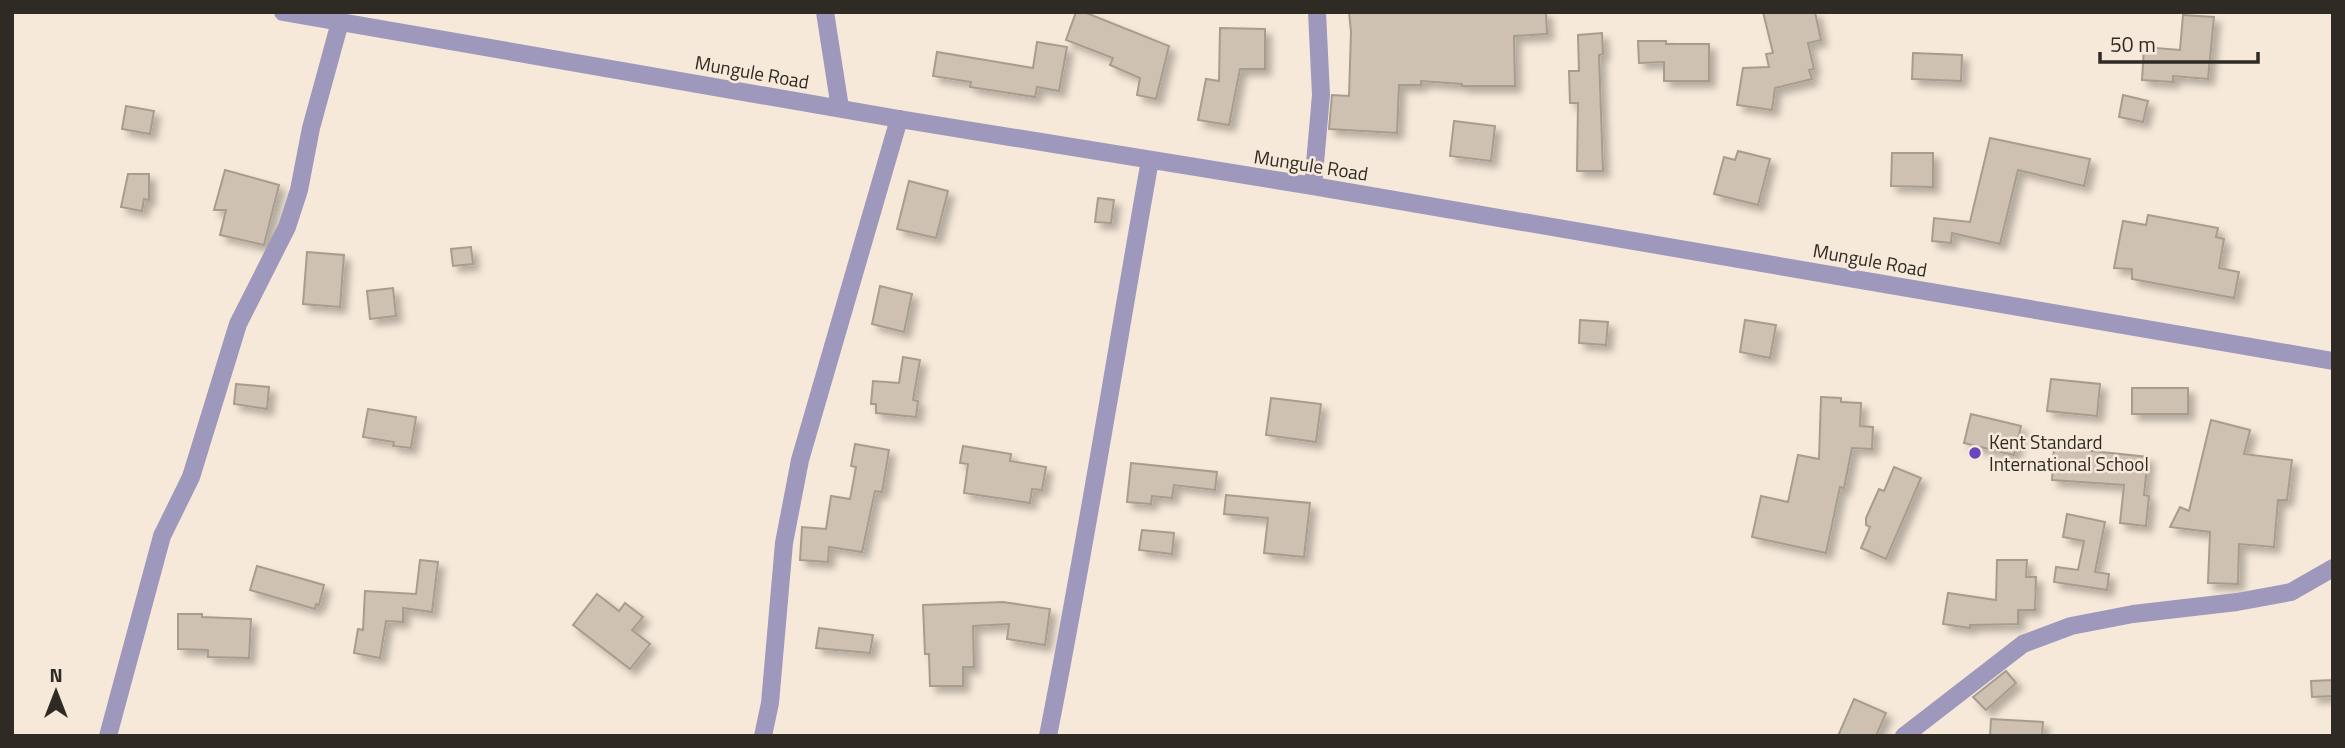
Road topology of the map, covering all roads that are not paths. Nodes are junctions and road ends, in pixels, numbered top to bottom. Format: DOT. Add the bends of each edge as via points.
graph roads {
  1 [pos="283,12"];
  2 [pos="825,12"];
  3 [pos="1317,12"];
  4 [pos="340,22"];
  5 [pos="840,108"];
  6 [pos="899,119"];
  7 [pos="1150,160"];
  8 [pos="1313,186"];
  9 [pos="2333,360"];
  10 [pos="2333,568"];
  11 [pos="108,736"];
  12 [pos="763,736"];
  13 [pos="1048,736"];
  14 [pos="1904,736"];
  1 -- 4 [label="street, Mungule Road"];
  2 -- 5 [label="street"];
  3 -- 8 [label="street" via="1321,95"];
  4 -- 5 [label="street, Mungule Road"];
  4 -- 11 [label="street" via="287,227 238,324 191,477 162,536"];
  5 -- 6 [label="street, Mungule Road"];
  6 -- 7 [label="street, Mungule Road"];
  6 -- 12 [label="street" via="800,460 783,543 770,703"];
  7 -- 8 [label="street, Mungule Road"];
  7 -- 13 [label="street" via="1086,544"];
  8 -- 9 [label="street, Mungule Road"];
  10 -- 14 [label="street" via="2291,592 2133,614 2071,626 2022,644"];
}
